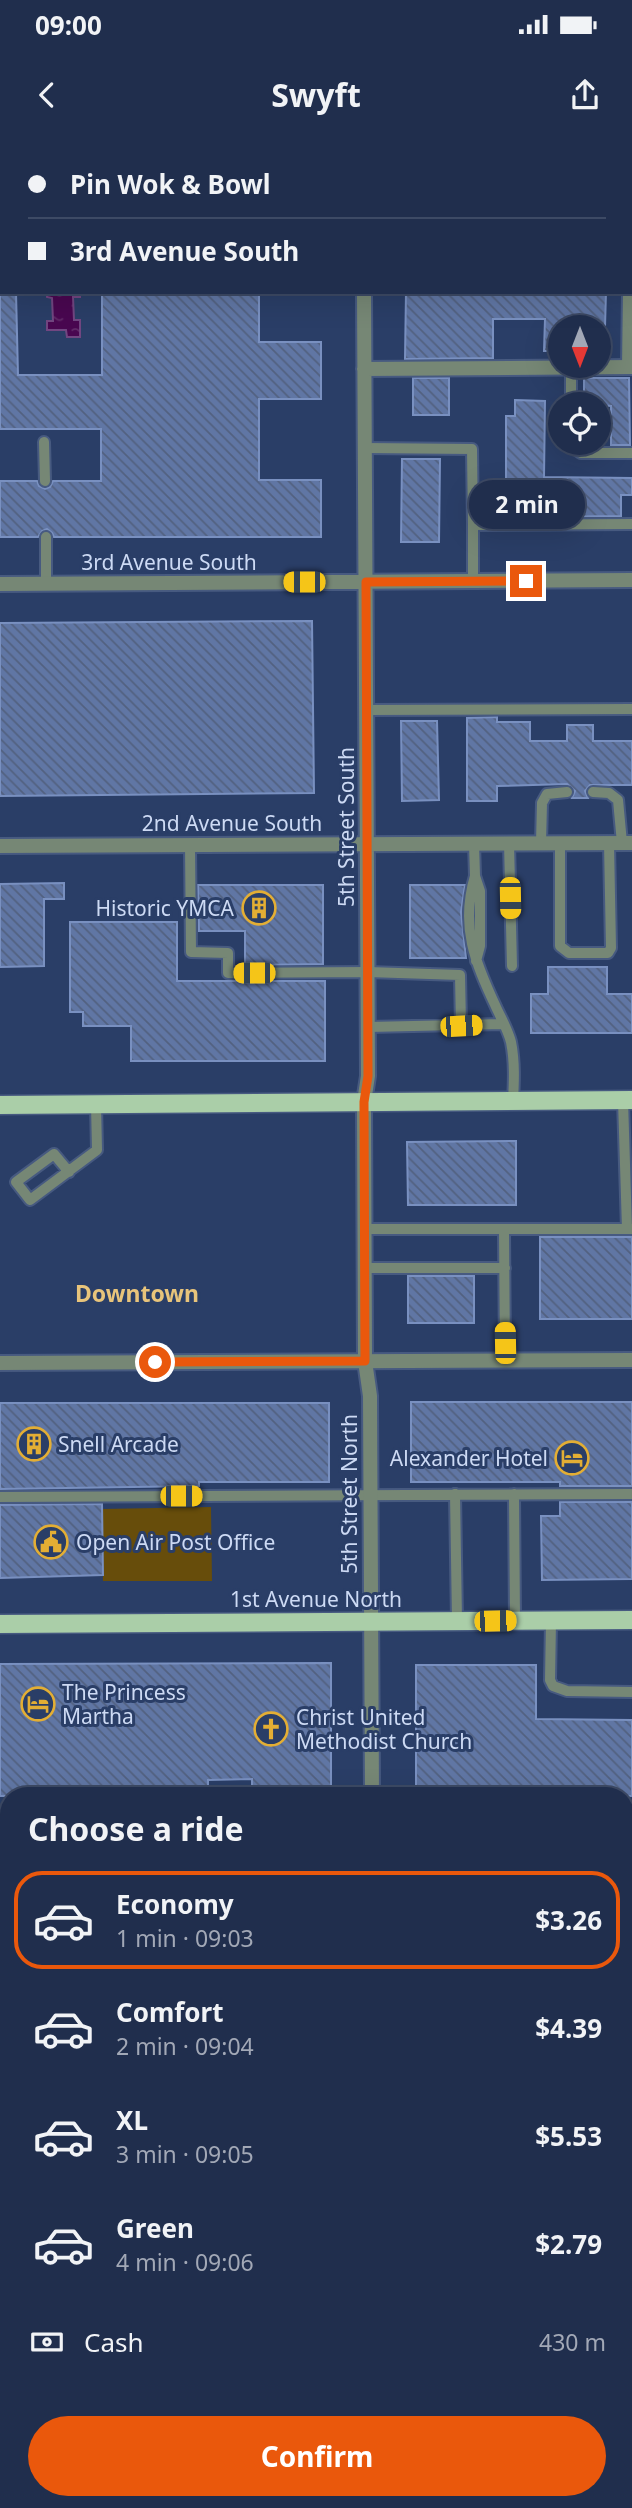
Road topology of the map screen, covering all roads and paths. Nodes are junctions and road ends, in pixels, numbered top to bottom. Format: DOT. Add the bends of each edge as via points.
graph roads {
  1 [pos="364,294"];
  2 [pos="628,294"];
  3 [pos="548,368"];
  4 [pos="611,368"];
  5 [pos="629,368"];
  6 [pos="364,369"];
  7 [pos="44,442"];
  8 [pos="365,447"];
  9 [pos="611,453"];
  10 [pos="632,453"];
  11 [pos="45,481"];
  12 [pos="632,524"];
  13 [pos="473,525"];
  14 [pos="46,537"];
  15 [pos="632,580"];
  16 [pos="473,581"];
  17 [pos="366,582"];
  18 [pos="46,583"];
  19 [pos="0,584"];
  20 [pos="632,709"];
  21 [pos="366,710"];
  22 [pos="568,792"];
  23 [pos="593,792"];
  24 [pos="474,843"];
  25 [pos="509,843"];
  26 [pos="541,843"];
  27 [pos="560,843"];
  28 [pos="621,843"];
  29 [pos="367,844"];
  30 [pos="190,845"];
  31 [pos="0,846"];
  32 [pos="512,966"];
  33 [pos="368,972"];
  34 [pos="503,1024"];
  35 [pos="461,1026"];
  36 [pos="368,1027"];
  37 [pos="627,1100"];
  38 [pos="513,1101"];
  39 [pos="364,1102"];
  40 [pos="96,1104"];
  41 [pos="0,1105"];
  42 [pos="69,1172"];
  43 [pos="365,1229"];
  44 [pos="629,1229"];
  45 [pos="504,1230"];
  46 [pos="365,1268"];
  47 [pos="505,1268"];
  48 [pos="505,1360"];
  49 [pos="632,1360"];
  50 [pos="365,1361"];
  51 [pos="0,1363"];
  52 [pos="632,1493"];
  53 [pos="456,1494"];
  54 [pos="514,1494"];
  55 [pos="371,1495"];
  56 [pos="0,1497"];
  57 [pos="632,1620"];
  58 [pos="457,1621"];
  59 [pos="515,1621"];
  60 [pos="551,1621"];
  61 [pos="371,1622"];
  62 [pos="0,1624"];
  63 [pos="632,1692"];
  64 [pos="372,1787"];
  1 -- 6 [label="street, 5th Street South"];
  2 -- 5 [label="lane"];
  3 -- 6 [label="street"];
  4 -- 5 [label="street"];
  6 -- 8 [label="street, 5th Street South"];
  7 -- 11 [label="lane"];
  8 -- 13 [label="lane" via="472,449"];
  8 -- 17 [label="street, 5th Street South"];
  9 -- 10 [label="lane"];
  12 -- 13 [label="lane"];
  13 -- 16 [label="lane"];
  14 -- 18 [label="lane"];
  15 -- 16 [label="street, 3rd Avenue South"];
  16 -- 17 [label="street, 3rd Avenue South"];
  17 -- 18 [label="street, 3rd Avenue South"];
  17 -- 21 [label="street, 5th Street South"];
  18 -- 19 [label="street, 3rd Avenue South"];
  20 -- 21 [label="lane"];
  21 -- 29 [label="street, 5th Street South"];
  22 -- 26 [label="lane" via="548,794 542,803"];
  23 -- 28 [label="lane" via="609,793 618,800"];
  24 -- 25 [label="street, 2nd Avenue South"];
  24 -- 29 [label="street, 2nd Avenue South"];
  24 -- 34 [label="lane" via="480,891 480,946 475,963"];
  25 -- 26 [label="street, 2nd Avenue South"];
  25 -- 32 [label="lane"];
  26 -- 27 [label="street, 2nd Avenue South"];
  27 -- 28 [label="street, 2nd Avenue South"];
  27 -- 28 [label="lane" via="560,946 569,953 608,953 611,948"];
  29 -- 30 [label="street, 2nd Avenue South"];
  29 -- 33 [label="street, 5th Street South"];
  30 -- 31 [label="street, 2nd Avenue South"];
  30 -- 33 [label="lane" via="191,952 228,953 228,973"];
  33 -- 35 [label="lane" via="460,975"];
  33 -- 36 [label="street, 5th Street South"];
  34 -- 35 [label="lane"];
  34 -- 38 [label="lane" via="514,1064"];
  35 -- 36 [label="lane"];
  36 -- 39 [label="street, 5th Street South"];
  37 -- 38 [label="main road"];
  37 -- 44 [label="lane"];
  38 -- 39 [label="main road"];
  39 -- 40 [label="main road"];
  39 -- 43 [label="street, 5th Street South"];
  40 -- 41 [label="main road"];
  40 -- 42 [label="lane" via="97,1150"];
  42 -- 42 [label="lane" via="30,1200 16,1182 54,1154"];
  43 -- 45 [label="lane"];
  43 -- 46 [label="street, 5th Street South"];
  44 -- 45 [label="lane"];
  45 -- 47 [label="lane"];
  46 -- 47 [label="lane"];
  46 -- 50 [label="street, 5th Street South"];
  47 -- 48 [label="lane"];
  48 -- 49 [label="street"];
  48 -- 50 [label="street"];
  50 -- 51 [label="street"];
  50 -- 55 [label="street, 5th Street North"];
  52 -- 54 [label="lane"];
  53 -- 54 [label="lane"];
  53 -- 55 [label="lane"];
  53 -- 58 [label="lane"];
  54 -- 59 [label="lane"];
  55 -- 56 [label="lane"];
  55 -- 61 [label="street, 5th Street North"];
  57 -- 60 [label="main road, 1st Avenue North"];
  58 -- 59 [label="main road, 1st Avenue North"];
  58 -- 61 [label="main road, 1st Avenue North"];
  59 -- 60 [label="main road, 1st Avenue North"];
  60 -- 63 [label="lane" via="553,1686 567,1691"];
  61 -- 62 [label="main road, 1st Avenue North"];
  61 -- 64 [label="street, 5th Street North"];
}
